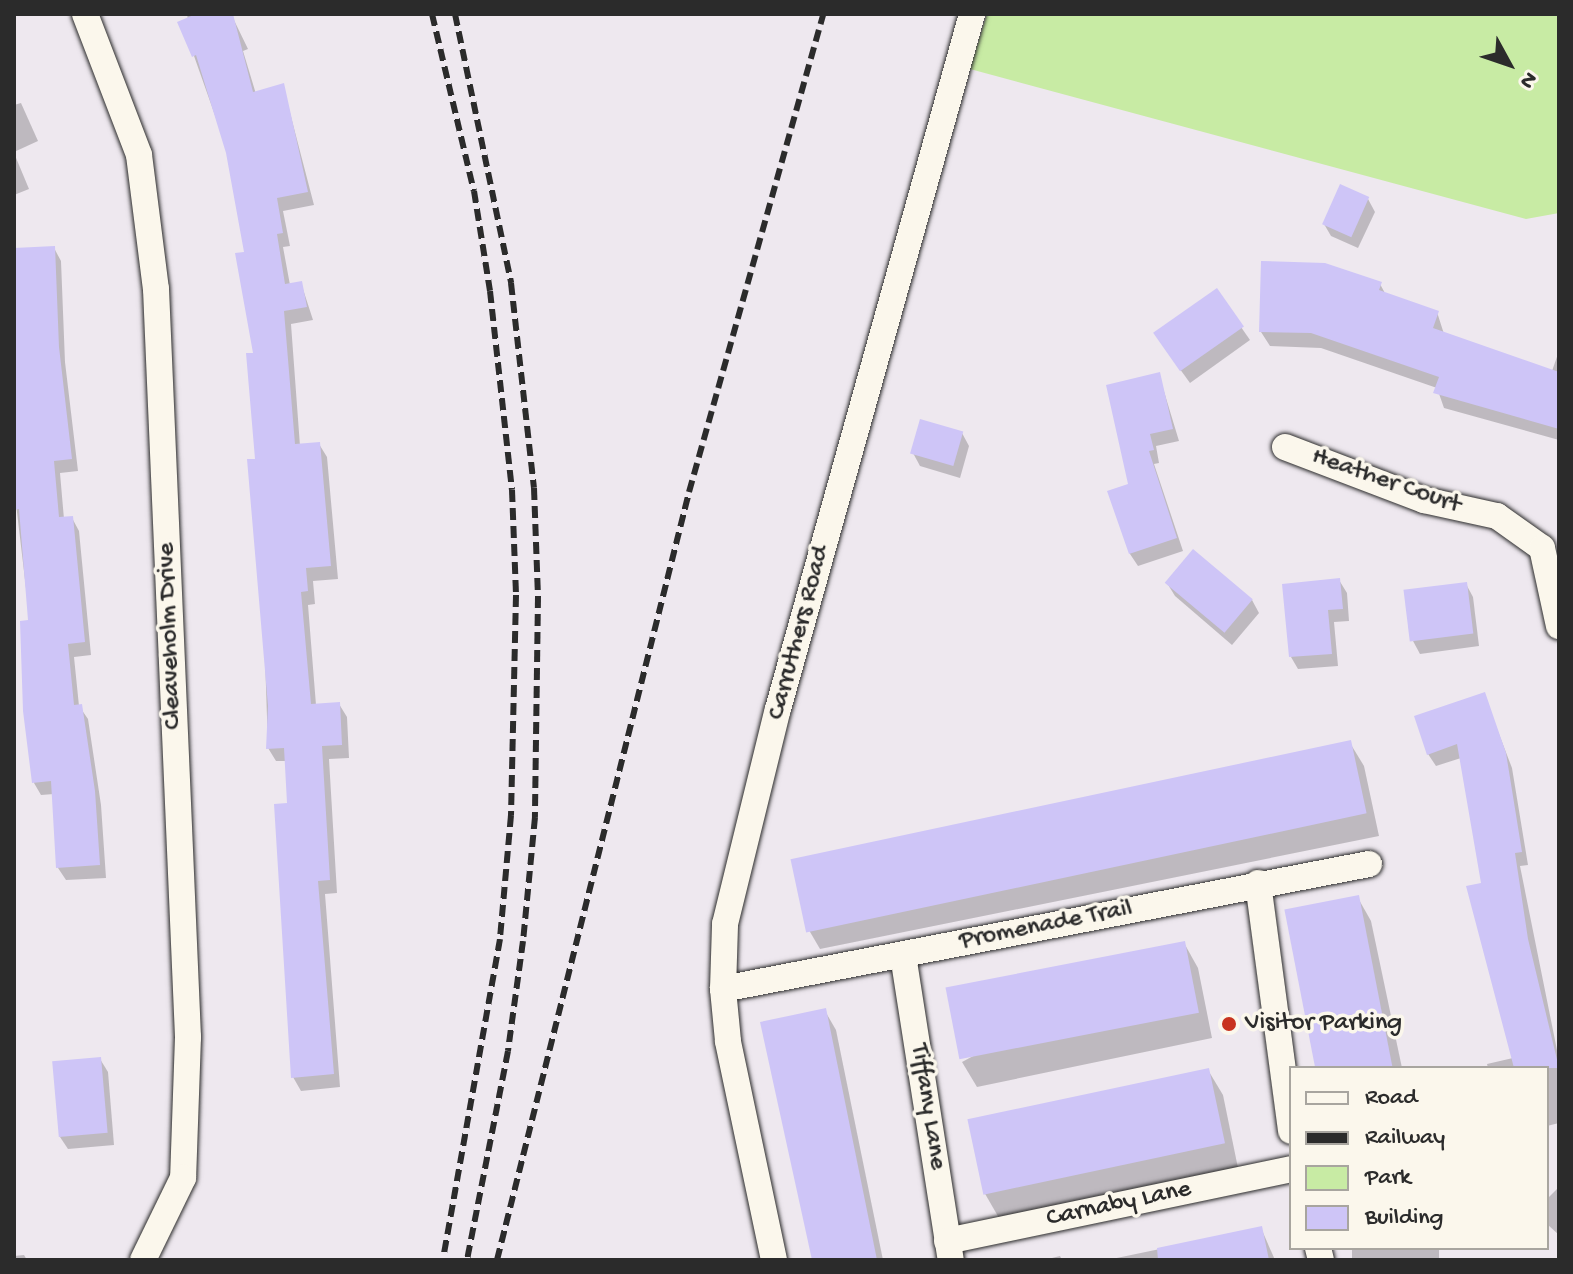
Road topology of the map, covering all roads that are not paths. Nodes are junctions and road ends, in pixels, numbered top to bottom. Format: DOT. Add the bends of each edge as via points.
graph roads {
  1 [pos="85,14"];
  2 [pos="972,14"];
  3 [pos="1285,447"];
  4 [pos="1559,626"];
  5 [pos="1369,864"];
  6 [pos="1258,883"];
  7 [pos="903,955"];
  8 [pos="723,989"];
  9 [pos="1289,1116"];
  10 [pos="1289,1169"];
  11 [pos="949,1250"];
  12 [pos="143,1260"];
  13 [pos="774,1260"];
  1 -- 12 [label="street, Cleaveholm Drive" via="139,155 156,289 188,1037 183,1178"];
  2 -- 8 [label="street, Carruthers Road" via="778,709 725,924"];
  3 -- 4 [label="street, Heather Court" via="1424,500 1497,516 1542,548"];
  5 -- 6 [label="street, Promenade Trail"];
  6 -- 7 [label="street, Promenade Trail"];
  6 -- 9 [label="street"];
  7 -- 8 [label="street, Promenade Trail"];
  7 -- 11 [label="street, Tiffany Lane"];
  8 -- 13 [label="street, Carruthers Road" via="728,1041"];
  10 -- 11 [label="street, Carnaby Lane"];
}
